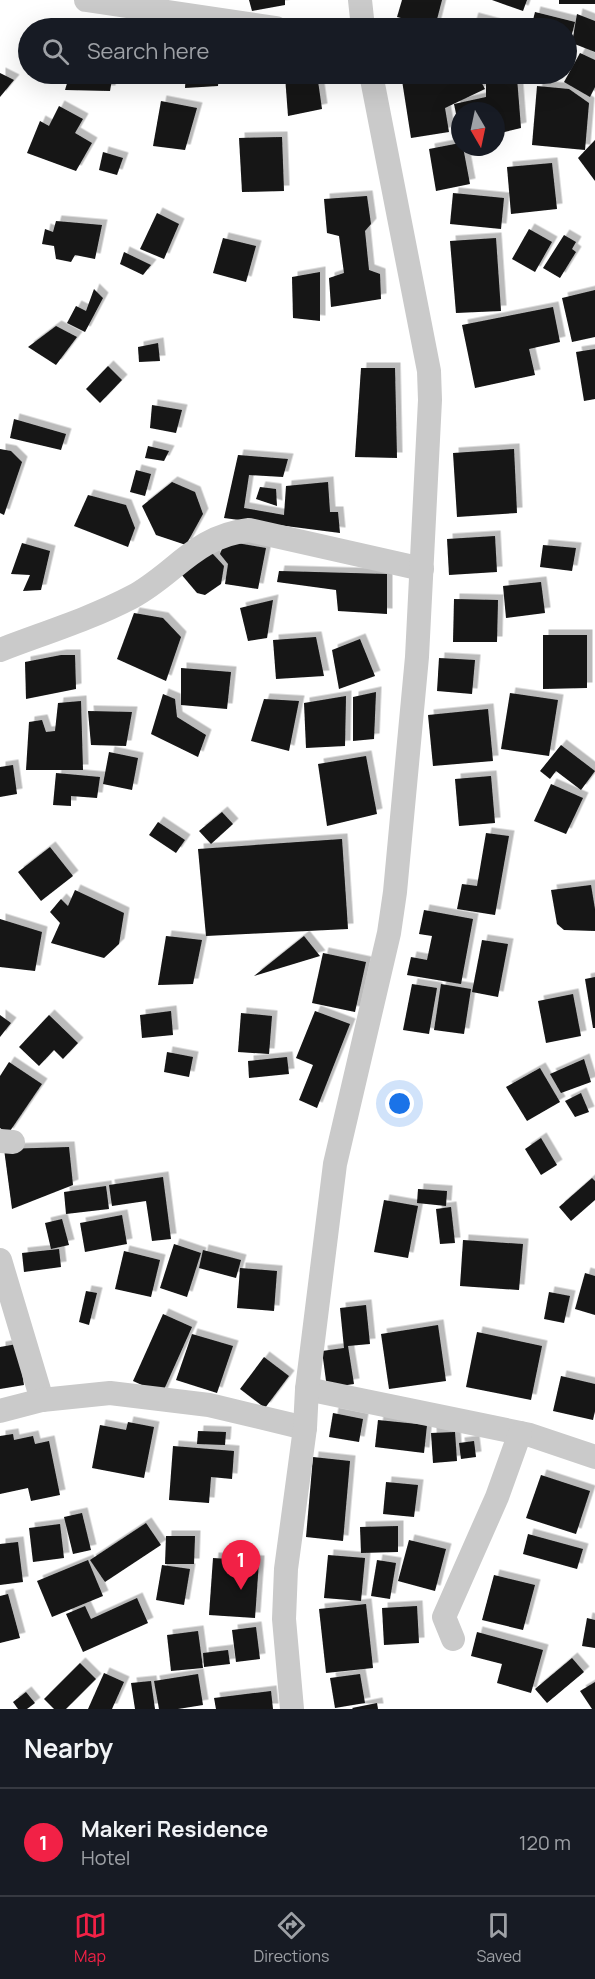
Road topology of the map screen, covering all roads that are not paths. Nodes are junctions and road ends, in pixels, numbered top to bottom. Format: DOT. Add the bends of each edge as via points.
graph roads {
  1 [pos="86,0"];
  2 [pos="360,0"];
  3 [pos="208,18"];
  4 [pos="362,18"];
  5 [pos="372,84"];
  6 [pos="422,569"];
  7 [pos="0,650"];
  8 [pos="0,1260"];
  9 [pos="307,1389"];
  10 [pos="42,1400"];
  11 [pos="0,1411"];
  12 [pos="305,1428"];
  13 [pos="520,1434"];
  14 [pos="595,1457"];
  15 [pos="453,1639"];
  16 [pos="292,1709"];
  1 -- 3 [label="street"];
  2 -- 4 [label="street"];
  5 -- 6 [label="street" via="429,371"];
  6 -- 7 [label="street" via="249,530 229,533 210,541 135,596"];
  6 -- 9 [label="street" via="395,892 335,1164"];
  8 -- 10 [label="street"];
  9 -- 12 [label="street"];
  9 -- 13 [label="street"];
  10 -- 11 [label="street"];
  10 -- 12 [label="street" via="110,1393 209,1405"];
  12 -- 16 [label="street" via="286,1569 284,1620"];
  13 -- 14 [label="street"];
  13 -- 15 [label="street" via="444,1617"];
}
